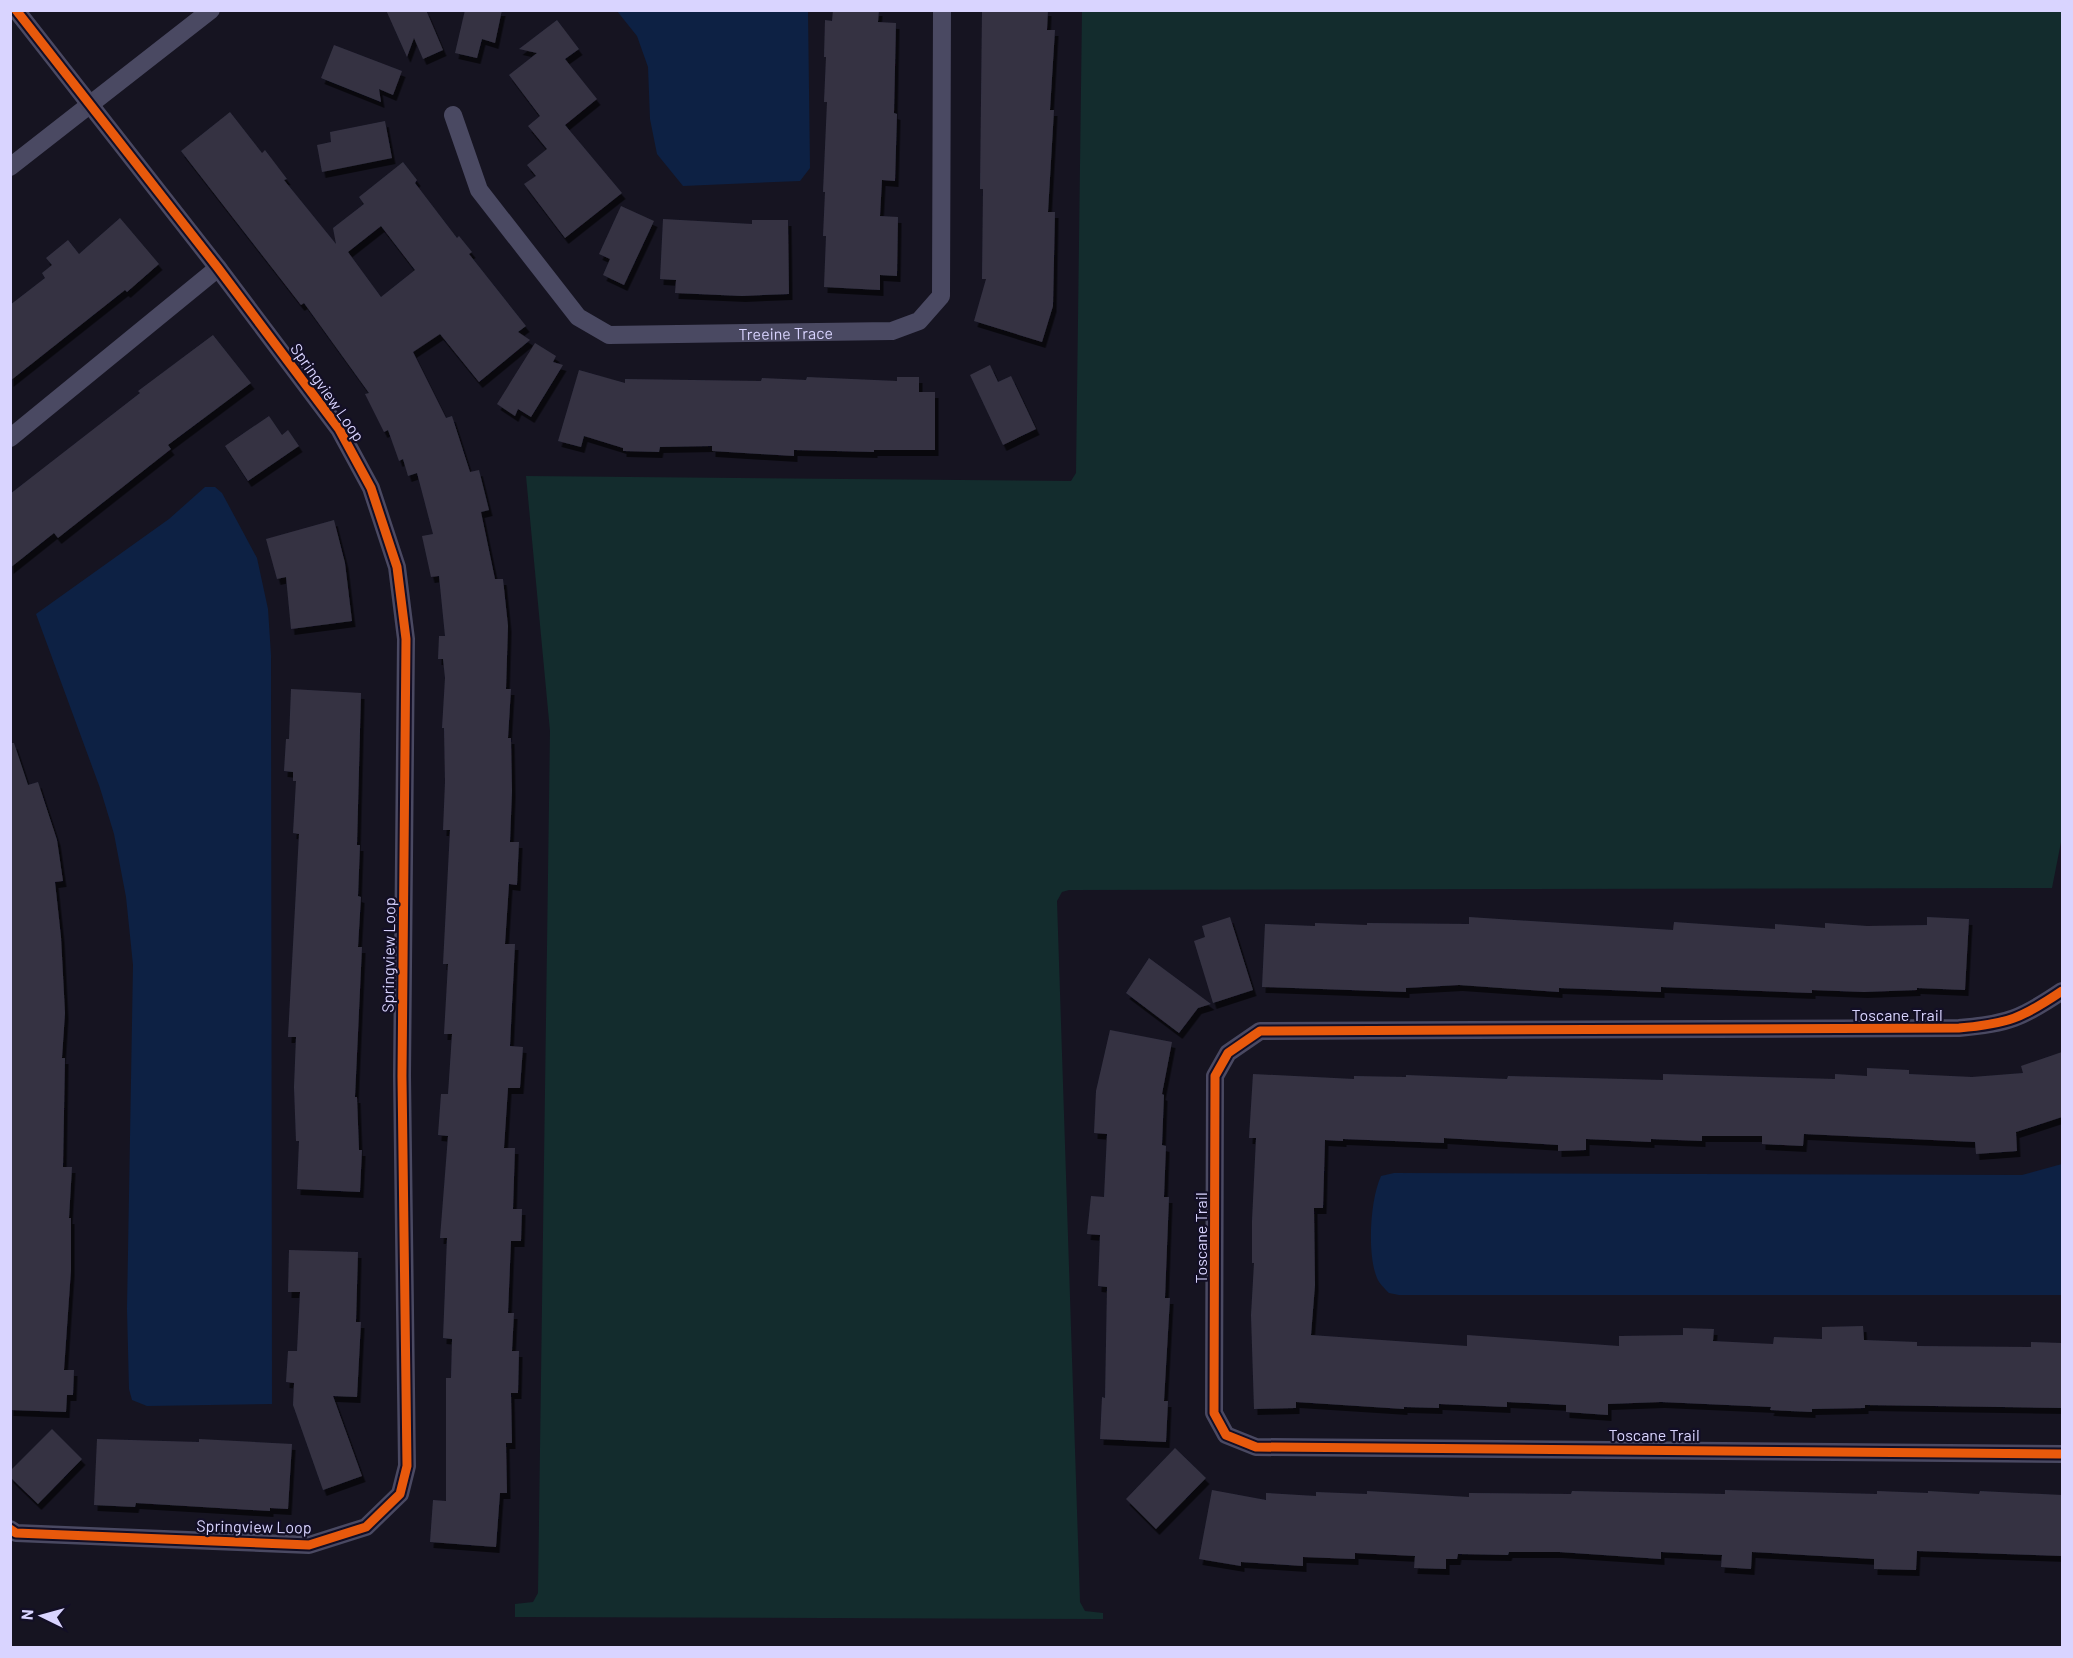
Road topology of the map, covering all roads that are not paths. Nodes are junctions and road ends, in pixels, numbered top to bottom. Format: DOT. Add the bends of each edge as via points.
graph roads {
  1 [pos="16,10"];
  2 [pos="212,10"];
  3 [pos="942,10"];
  4 [pos="90,105"];
  5 [pos="453,115"];
  6 [pos="10,167"];
  7 [pos="218,268"];
  8 [pos="10,438"];
  9 [pos="2062,991"];
  10 [pos="2062,1454"];
  11 [pos="10,1528"];
  1 -- 4 [label="street, Springview Loop"];
  2 -- 4 [label="street"];
  3 -- 5 [label="street, Treeine Trace" via="941,296 919,321 892,331 609,335 578,317 479,190"];
  4 -- 6 [label="street"];
  4 -- 7 [label="street, Springview Loop"];
  7 -- 8 [label="street"];
  7 -- 11 [label="street, Springview Loop" via="339,429 371,488 398,567 406,639 402,1076 407,1466 400,1494 366,1527 309,1545 16,1533"];
  9 -- 10 [label="street, Toscane Trail" via="2032,1011 2001,1024 1959,1028 1260,1031 1228,1053 1215,1076 1214,1402 1214,1413 1226,1435 1256,1447"];
}
